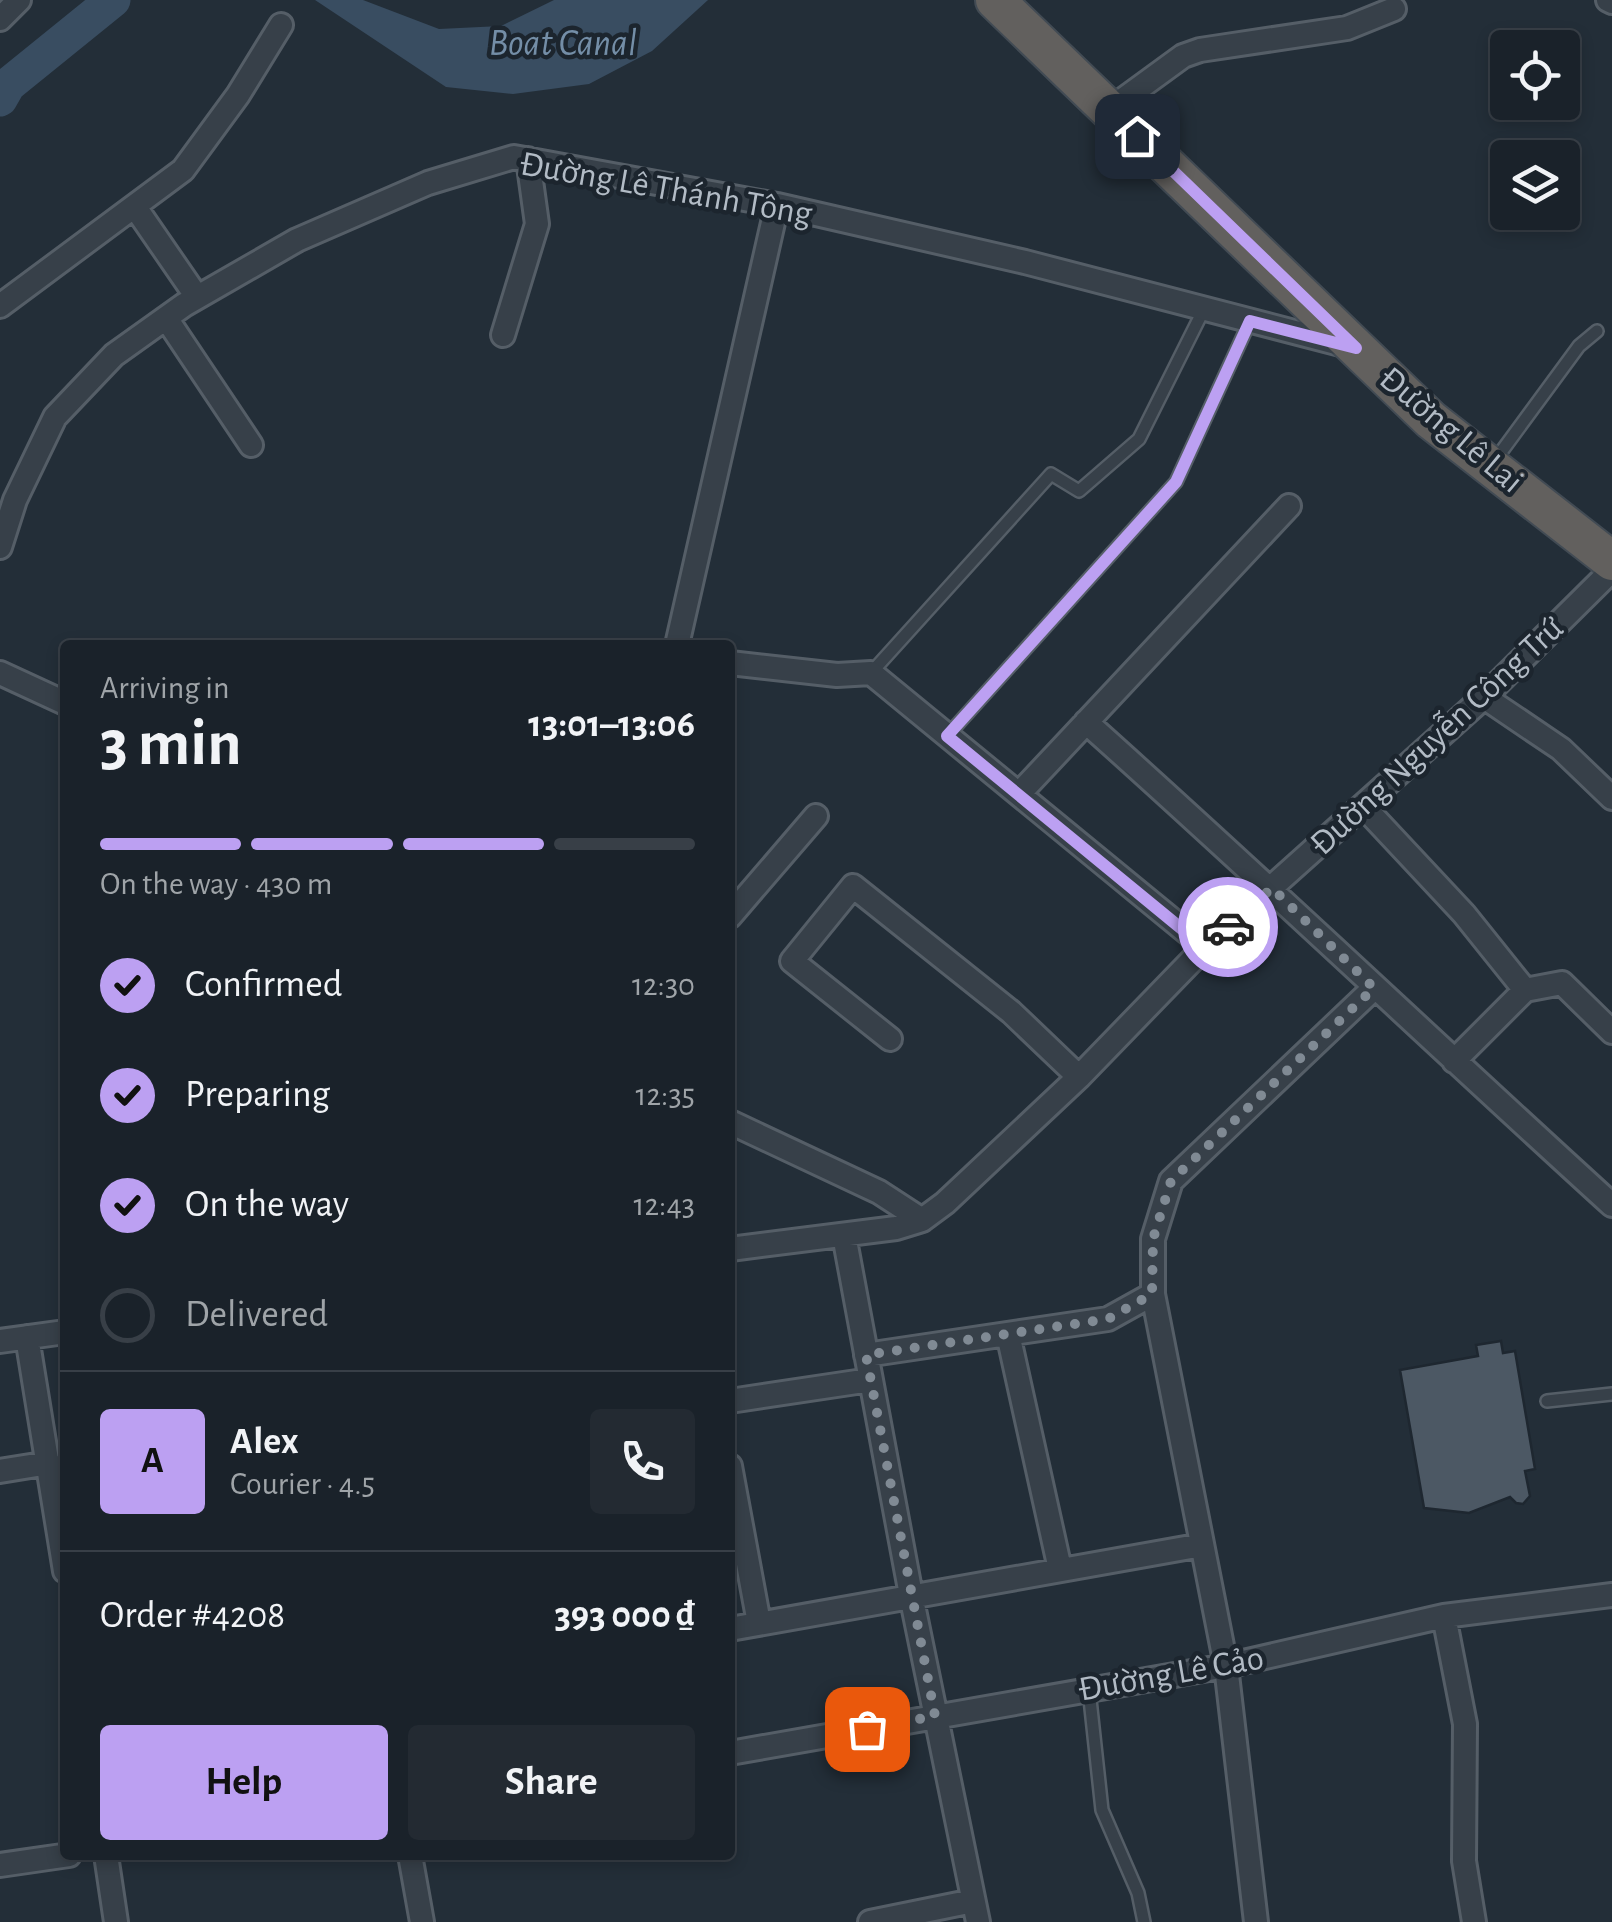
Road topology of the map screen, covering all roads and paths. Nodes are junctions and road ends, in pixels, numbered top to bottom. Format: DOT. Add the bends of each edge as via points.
graph roads {
  1 [pos="19,0"];
  2 [pos="995,0"];
  3 [pos="1394,9"];
  4 [pos="0,19"];
  5 [pos="281,25"];
  6 [pos="1109,110"];
  7 [pos="528,160"];
  8 [pos="777,205"];
  9 [pos="136,207"];
  10 [pos="197,297"];
  11 [pos="0,306"];
  12 [pos="1204,308"];
  13 [pos="166,318"];
  14 [pos="1250,321"];
  15 [pos="1597,331"];
  16 [pos="503,335"];
  17 [pos="1356,348"];
  18 [pos="251,445"];
  19 [pos="1490,467"];
  20 [pos="1289,506"];
  21 [pos="0,546"];
  22 [pos="1612,561"];
  23 [pos="1612,570"];
  24 [pos="678,640"];
  25 [pos="735,664"];
  26 [pos="0,673"];
  27 [pos="870,673"];
  28 [pos="1484,697"];
  29 [pos="60,701"];
  30 [pos="1086,722"];
  31 [pos="947,736"];
  32 [pos="1019,794"];
  33 [pos="1612,798"];
  34 [pos="1362,806"];
  35 [pos="816,816"];
  36 [pos="1272,888"];
  37 [pos="735,910"];
  38 [pos="1205,948"];
  39 [pos="1374,988"];
  40 [pos="1525,990"];
  41 [pos="1612,1032"];
  42 [pos="890,1040"];
  43 [pos="1454,1062"];
  44 [pos="1079,1077"];
  45 [pos="735,1124"];
  46 [pos="1612,1205"];
  47 [pos="922,1220"];
  48 [pos="844,1235"];
  49 [pos="735,1248"];
  50 [pos="1152,1294"];
  51 [pos="60,1333"];
  52 [pos="1008,1334"];
  53 [pos="27,1337"];
  54 [pos="0,1340"];
  55 [pos="866,1355"];
  56 [pos="870,1380"];
  57 [pos="1612,1394"];
  58 [pos="735,1400"];
  59 [pos="1547,1402"];
  60 [pos="49,1463"];
  61 [pos="0,1471"];
  62 [pos="735,1493"];
  63 [pos="60,1502"];
  64 [pos="1202,1545"];
  65 [pos="1060,1570"];
  66 [pos="911,1595"];
  67 [pos="1612,1595"];
  68 [pos="1444,1616"];
  69 [pos="759,1623"];
  70 [pos="735,1627"];
  71 [pos="1226,1666"];
  72 [pos="1089,1690"];
  73 [pos="935,1716"];
  74 [pos="735,1753"];
  75 [pos="60,1856"];
  76 [pos="107,1860"];
  77 [pos="411,1860"];
  78 [pos="0,1865"];
  79 [pos="976,1911"];
  80 [pos="116,1922"];
  81 [pos="422,1922"];
  82 [pos="870,1922"];
  83 [pos="1144,1922"];
  84 [pos="1256,1922"];
  85 [pos="1474,1922"];
  1 -- 4 [label="street"];
  2 -- 6 [label="highway, Đường Lê Lai"];
  3 -- 6 [label="street" via="1348,28 1183,56"];
  5 -- 9 [label="street" via="183,170"];
  6 -- 17 [label="highway, Đường Lê Lai"];
  7 -- 8 [label="street, Đường Lê Thánh Tông"];
  7 -- 10 [label="street, Đường Lê Thánh Tông" via="514,157 428,183 297,240"];
  7 -- 16 [label="street" via="537,224"];
  8 -- 12 [label="street, Đường Lê Thánh Tông"];
  8 -- 24 [label="street"];
  9 -- 10 [label="street"];
  9 -- 11 [label="street"];
  10 -- 13 [label="street, Đường Lê Thánh Tông"];
  12 -- 14 [label="street, Đường Lê Thánh Tông"];
  12 -- 27 [label="lane" via="1139,439 1079,491 1051,474"];
  13 -- 18 [label="street"];
  13 -- 21 [label="street, Đường Lê Thánh Tông" via="114,356 55,417"];
  14 -- 17 [label="street, Đường Lê Thánh Tông"];
  14 -- 31 [label="lane" via="1176,482"];
  15 -- 19 [label="lane" via="1570,357"];
  17 -- 19 [label="highway, Đường Lê Lai"];
  19 -- 22 [label="highway, Đường Lê Lai"];
  20 -- 30 [label="street"];
  23 -- 28 [label="street, Đường Nguyễn Công Trứ"];
  25 -- 27 [label="street"];
  26 -- 29 [label="street"];
  27 -- 31 [label="street"];
  28 -- 33 [label="street" via="1560,749"];
  28 -- 34 [label="street, Đường Nguyễn Công Trứ"];
  30 -- 32 [label="street"];
  30 -- 36 [label="street"];
  31 -- 32 [label="street"];
  32 -- 38 [label="street"];
  34 -- 36 [label="street, Đường Nguyễn Công Trứ"];
  34 -- 40 [label="street" via="1444,891"];
  35 -- 37 [label="street"];
  36 -- 38 [label="street, Đường Nguyễn Công Trứ"];
  36 -- 39 [label="street"];
  38 -- 44 [label="street, Đường Nguyễn Công Trứ"];
  39 -- 43 [label="street"];
  39 -- 50 [label="street" via="1171,1181 1153,1239"];
  40 -- 41 [label="street" via="1562,983"];
  40 -- 43 [label="street"];
  42 -- 44 [label="street" via="792,961 853,886 1011,1012"];
  43 -- 46 [label="street"];
  44 -- 47 [label="street, Đường Nguyễn Công Trứ"];
  45 -- 47 [label="street" via="880,1192"];
  47 -- 48 [label="street, Đường Nguyễn Công Trứ"];
  48 -- 49 [label="street, Đường Nguyễn Công Trứ"];
  48 -- 55 [label="street"];
  50 -- 52 [label="street" via="1108,1319"];
  50 -- 64 [label="street"];
  51 -- 53 [label="street"];
  52 -- 55 [label="street"];
  52 -- 65 [label="street"];
  53 -- 54 [label="street"];
  53 -- 60 [label="street"];
  55 -- 56 [label="street"];
  56 -- 58 [label="street"];
  56 -- 66 [label="street"];
  57 -- 59 [label="lane"];
  60 -- 61 [label="street"];
  60 -- 63 [label="street"];
  62 -- 69 [label="street"];
  64 -- 65 [label="street"];
  64 -- 71 [label="street"];
  65 -- 66 [label="street"];
  66 -- 69 [label="street"];
  66 -- 73 [label="street"];
  67 -- 68 [label="street, Đường Lê Cảo"];
  68 -- 71 [label="street, Đường Lê Cảo"];
  68 -- 85 [label="street" via="1465,1724 1464,1862"];
  69 -- 70 [label="street"];
  71 -- 72 [label="street, Đường Lê Cảo"];
  71 -- 84 [label="street"];
  72 -- 73 [label="street, Đường Lê Cảo"];
  72 -- 83 [label="lane" via="1102,1810"];
  73 -- 74 [label="street, Đường Lê Cảo"];
  73 -- 79 [label="street"];
  75 -- 78 [label="street"];
  76 -- 80 [label="street"];
  77 -- 81 [label="street"];
  79 -- 82 [label="street"];
}
